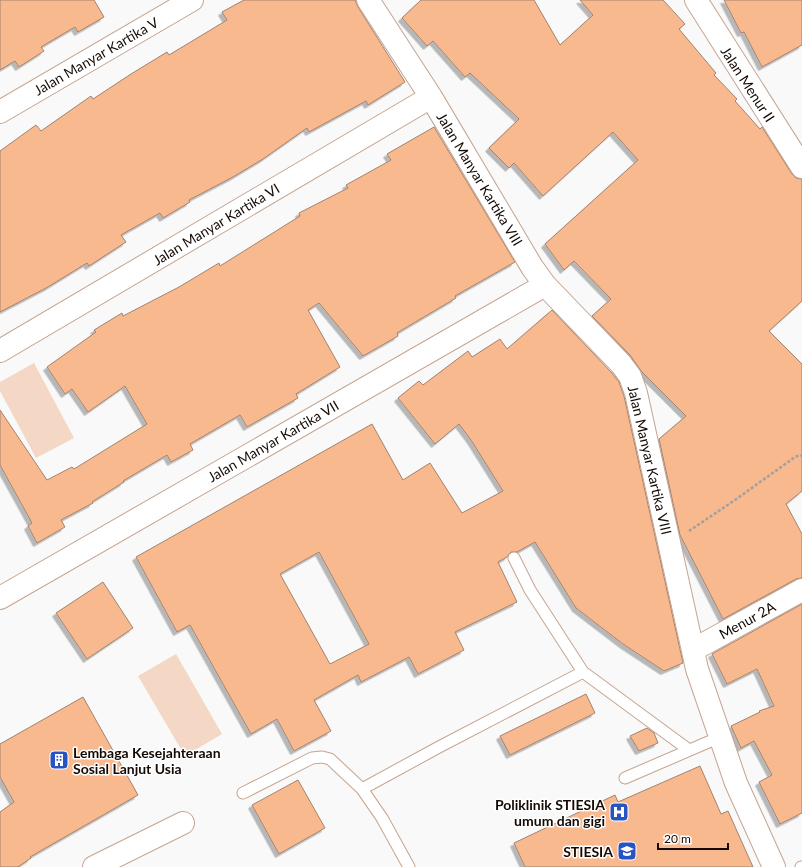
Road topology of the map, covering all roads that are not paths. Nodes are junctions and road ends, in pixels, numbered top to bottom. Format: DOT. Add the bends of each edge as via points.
graph roads {
  1 [pos="192,0"];
  2 [pos="368,0"];
  3 [pos="696,0"];
  4 [pos="431,97"];
  5 [pos="0,112"];
  6 [pos="802,167"];
  7 [pos="545,285"];
  8 [pos="0,351"];
  9 [pos="514,558"];
  10 [pos="802,590"];
  11 [pos="0,598"];
  12 [pos="693,650"];
  13 [pos="584,672"];
  14 [pos="720,737"];
  15 [pos="689,750"];
  16 [pos="626,778"];
  17 [pos="362,789"];
  18 [pos="243,793"];
  19 [pos="183,823"];
  20 [pos="94,867"];
  21 [pos="408,867"];
  22 [pos="774,867"];
  1 -- 5 [label="street, Jalan Manyar Kartika V"];
  2 -- 4 [label="street, Jalan Manyar Kartika VIII"];
  3 -- 6 [label="street, Jalan Menur II"];
  4 -- 7 [label="street, Jalan Manyar Kartika VIII"];
  4 -- 8 [label="street, Jalan Manyar Kartika VI"];
  7 -- 11 [label="street, Jalan Manyar Kartika VII"];
  7 -- 12 [label="street, Jalan Manyar Kartika VIII" via="630,376 636,393"];
  9 -- 13 [label="lane" via="530,590"];
  10 -- 12 [label="street, Menur 2A"];
  12 -- 14 [label="street, Jalan Manyar Kartika VIII" via="696,668"];
  13 -- 15 [label="lane"];
  13 -- 17 [label="lane"];
  14 -- 15 [label="lane"];
  14 -- 22 [label="street, Jalan Manyar Kartika VIII" via="736,783"];
  15 -- 16 [label="lane"];
  17 -- 18 [label="lane" via="330,759 322,757 312,758"];
  17 -- 21 [label="lane" via="382,818"];
  19 -- 20 [label="street"];
}
